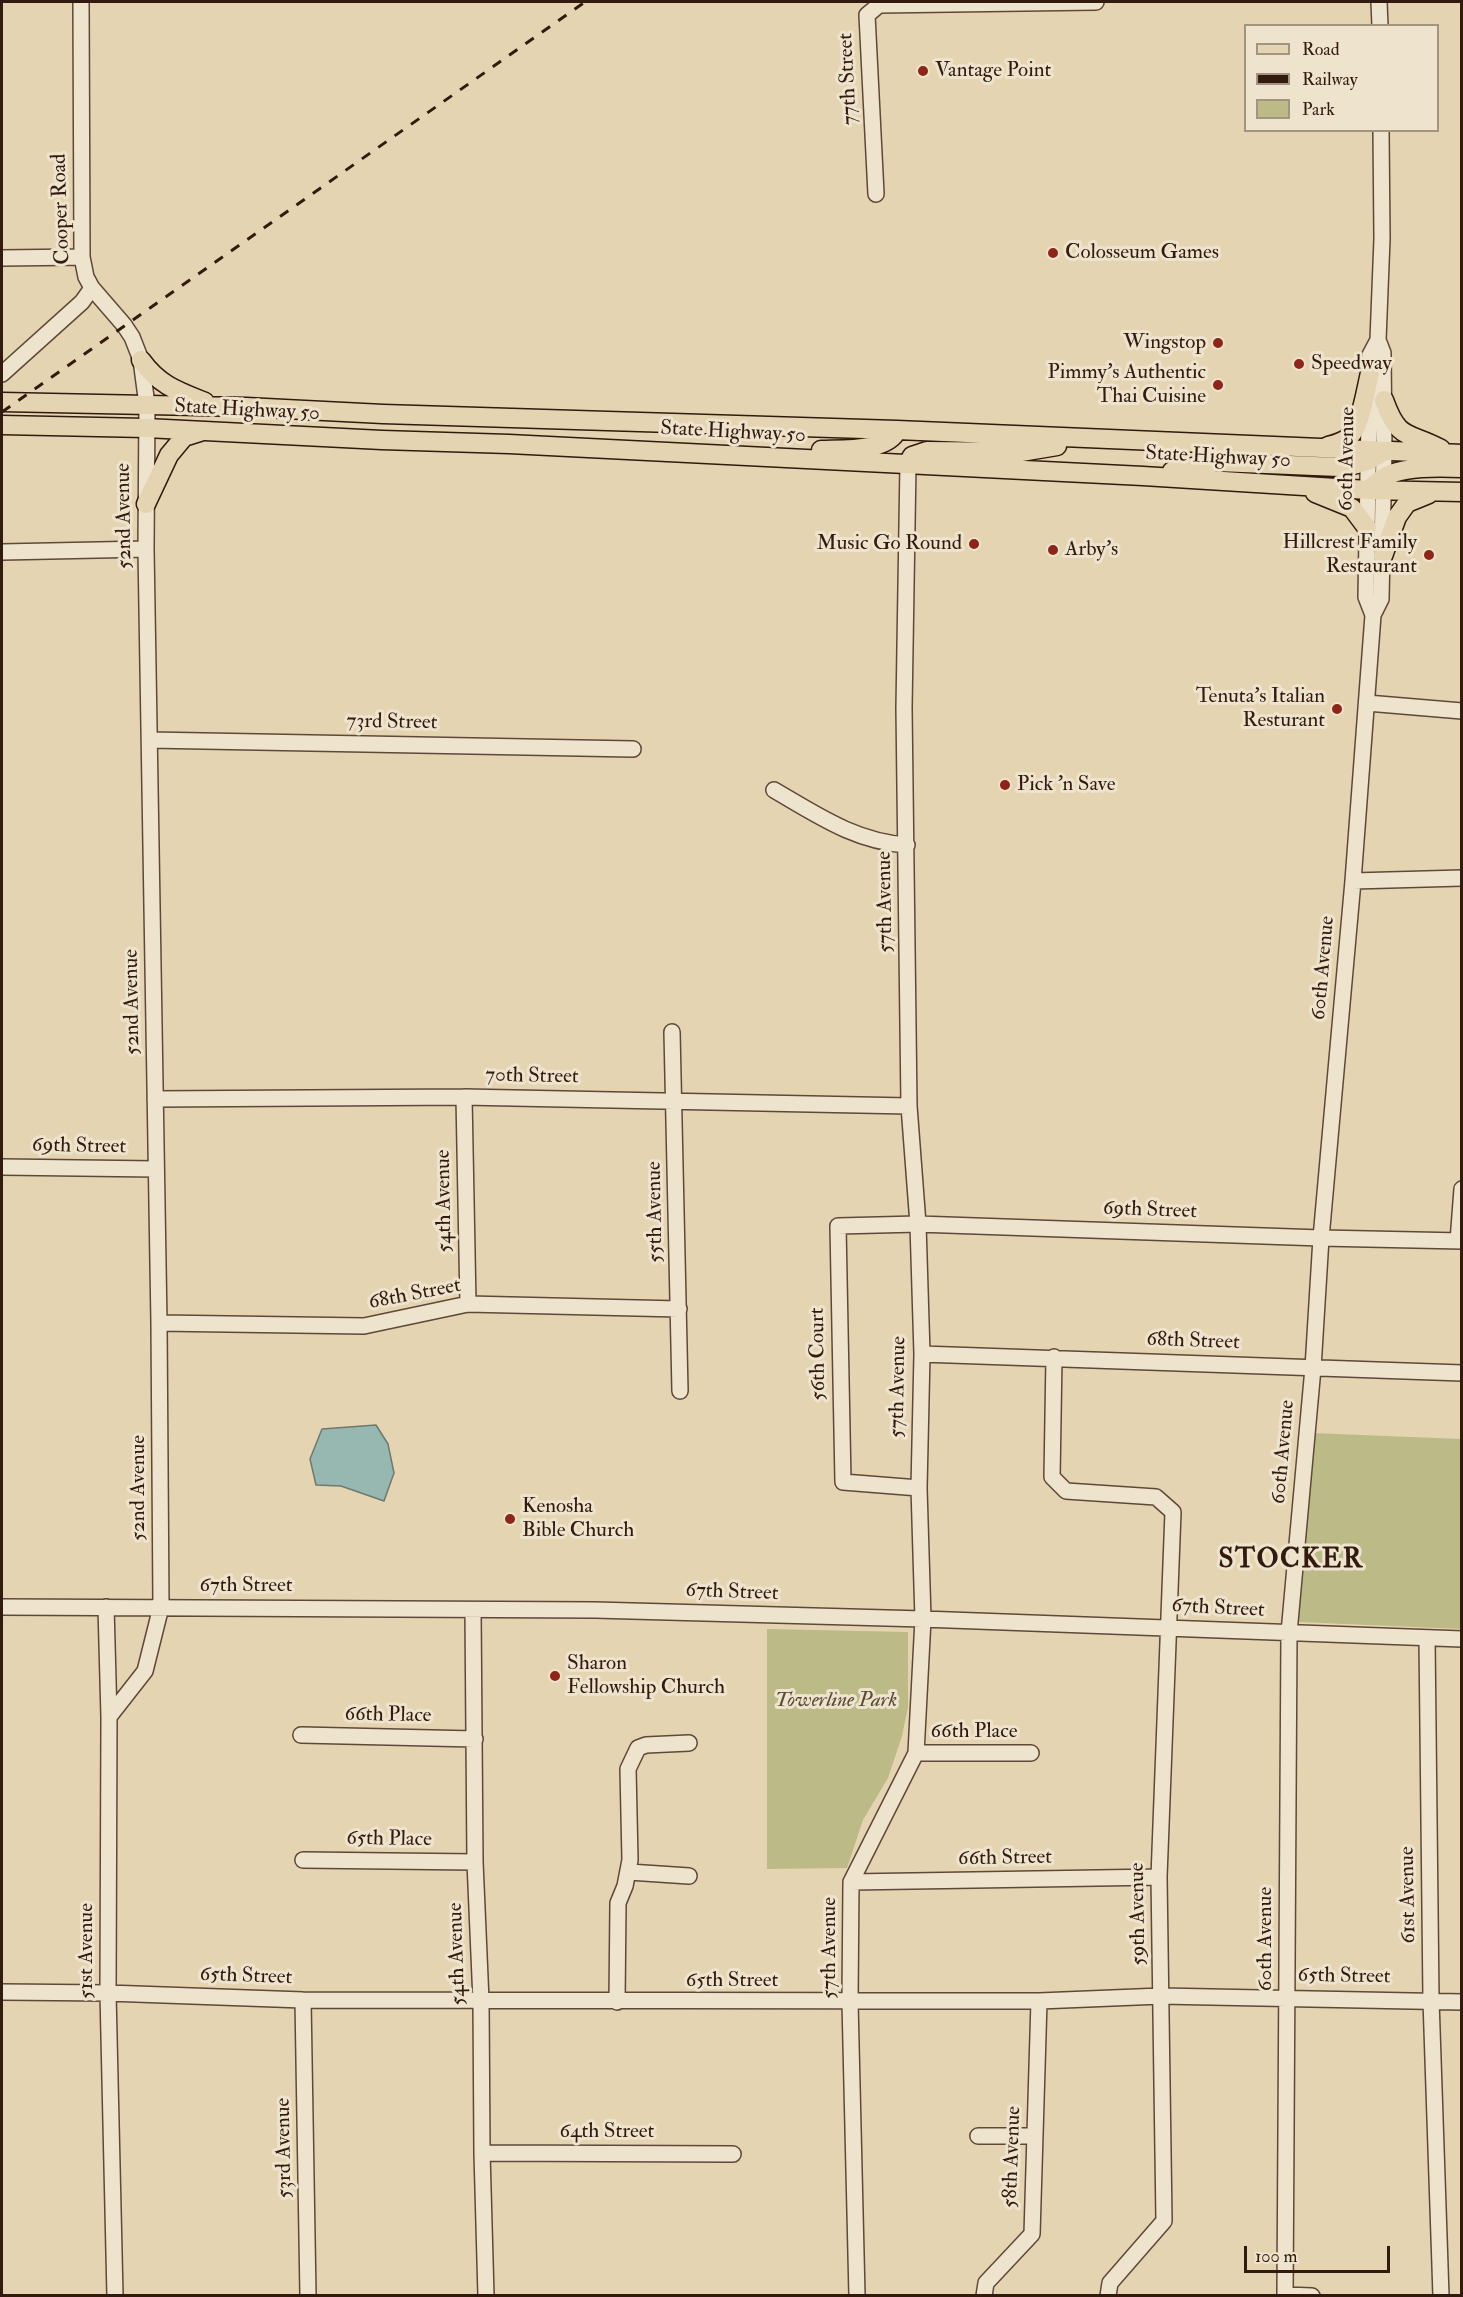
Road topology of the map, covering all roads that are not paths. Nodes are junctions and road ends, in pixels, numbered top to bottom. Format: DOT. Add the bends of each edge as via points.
graph roads {
  1 [pos="81,2"];
  2 [pos="1096,2"];
  3 [pos="1379,2"];
  4 [pos="1380,24"];
  5 [pos="1381,132"];
  6 [pos="876,194"];
  7 [pos="82,257"];
  8 [pos="2,258"];
  9 [pos="92,288"];
  10 [pos="1378,340"];
  11 [pos="141,360"];
  12 [pos="1370,373"];
  13 [pos="2,374"];
  14 [pos="1384,400"];
  15 [pos="2,402"];
  16 [pos="147,405"];
  17 [pos="215,407"];
  18 [pos="292,410"];
  19 [pos="504,418"];
  20 [pos="6,425"];
  21 [pos="146,428"];
  22 [pos="897,430"];
  23 [pos="202,431"];
  24 [pos="1098,440"];
  25 [pos="408,441"];
  26 [pos="1320,448"];
  27 [pos="1455,453"];
  28 [pos="1374,454"];
  29 [pos="726,455"];
  30 [pos="908,464"];
  31 [pos="1461,468"];
  32 [pos="1143,476"];
  33 [pos="1288,484"];
  34 [pos="1378,486"];
  35 [pos="1436,491"];
  36 [pos="1461,492"];
  37 [pos="146,504"];
  38 [pos="1367,528"];
  39 [pos="146,549"];
  40 [pos="2,552"];
  41 [pos="1383,556"];
  42 [pos="1373,615"];
  43 [pos="1366,703"];
  44 [pos="1461,711"];
  45 [pos="150,740"];
  46 [pos="633,748"];
  47 [pos="774,790"];
  48 [pos="907,845"];
  49 [pos="1461,878"];
  50 [pos="1353,881"];
  51 [pos="672,1032"];
  52 [pos="464,1097"];
  53 [pos="155,1099"];
  54 [pos="675,1100"];
  55 [pos="909,1106"];
  56 [pos="2,1167"];
  57 [pos="156,1169"];
  58 [pos="1461,1189"];
  59 [pos="918,1224"];
  60 [pos="838,1226"];
  61 [pos="1321,1238"];
  62 [pos="1460,1241"];
  63 [pos="468,1304"];
  64 [pos="679,1309"];
  65 [pos="159,1323"];
  66 [pos="922,1354"];
  67 [pos="1054,1358"];
  68 [pos="1313,1368"];
  69 [pos="1461,1373"];
  70 [pos="680,1391"];
  71 [pos="919,1488"];
  72 [pos="2,1607"];
  73 [pos="106,1607"];
  74 [pos="161,1607"];
  75 [pos="473,1610"];
  76 [pos="923,1619"];
  77 [pos="1167,1627"];
  78 [pos="1289,1633"];
  79 [pos="1427,1638"];
  80 [pos="1461,1639"];
  81 [pos="109,1717"];
  82 [pos="301,1735"];
  83 [pos="475,1739"];
  84 [pos="688,1743"];
  85 [pos="916,1753"];
  86 [pos="1031,1753"];
  87 [pos="303,1860"];
  88 [pos="475,1862"];
  89 [pos="628,1872"];
  90 [pos="689,1876"];
  91 [pos="1159,1878"];
  92 [pos="851,1882"];
  93 [pos="2,1992"];
  94 [pos="108,1993"];
  95 [pos="1161,1996"];
  96 [pos="1286,1997"];
  97 [pos="303,2000"];
  98 [pos="1431,2000"];
  99 [pos="481,2001"];
  100 [pos="1039,2001"];
  101 [pos="1461,2001"];
  102 [pos="617,2002"];
  103 [pos="850,2002"];
  104 [pos="978,2136"];
  105 [pos="1034,2136"];
  106 [pos="482,2153"];
  107 [pos="733,2154"];
  108 [pos="115,2295"];
  109 [pos="308,2295"];
  110 [pos="486,2295"];
  111 [pos="857,2295"];
  112 [pos="984,2295"];
  113 [pos="1108,2295"];
  114 [pos="1285,2295"];
  115 [pos="1312,2295"];
  116 [pos="1441,2295"];
  1 -- 7 [label="street, Cooper Road"];
  2 -- 6 [label="street, 77th Street" via="879,5 867,15"];
  3 -- 4 [label="street"];
  5 -- 10 [label="street, 60th Avenue"];
  7 -- 8 [label="street"];
  7 -- 9 [label="street, Cooper Road"];
  9 -- 11 [label="street, 52nd Avenue" via="124,325"];
  9 -- 13 [label="street, Cooper Road" via="82,302"];
  10 -- 12 [label="street, 60th Avenue" via="1370,355"];
  10 -- 14 [label="street, 60th Avenue" via="1383,353"];
  11 -- 16 [label="street, 52nd Avenue"];
  11 -- 17 [label="main road" via="152,375 171,388"];
  12 -- 26 [label="main road" via="1352,435"];
  12 -- 28 [label="street, 60th Avenue"];
  14 -- 27 [label="main road" via="1393,423 1403,433"];
  14 -- 28 [label="street, 60th Avenue"];
  15 -- 16 [label="main road, State Highway 50"];
  16 -- 17 [label="main road, State Highway 50"];
  16 -- 20 [label="main road" via="130,414 51,416"];
  16 -- 21 [label="street, 52nd Avenue"];
  17 -- 18 [label="main road, State Highway 50"];
  18 -- 19 [label="main road, State Highway 50"];
  18 -- 21 [label="main road" via="225,419 156,417"];
  19 -- 22 [label="main road, State Highway 50"];
  19 -- 25 [label="main road" via="423,430"];
  20 -- 21 [label="main road, State Highway 50"];
  21 -- 23 [label="main road, State Highway 50"];
  21 -- 37 [label="street, 52nd Avenue"];
  22 -- 24 [label="main road, State Highway 50"];
  22 -- 29 [label="main road" via="886,443 865,447"];
  23 -- 25 [label="main road, State Highway 50"];
  23 -- 37 [label="main road" via="184,437 169,455"];
  24 -- 26 [label="main road, State Highway 50"];
  24 -- 30 [label="main road" via="1021,452 927,451 912,456"];
  25 -- 29 [label="main road, State Highway 50"];
  26 -- 28 [label="main road, State Highway 50"];
  27 -- 28 [label="main road, State Highway 50"];
  28 -- 32 [label="main road" via="1339,467 1218,462"];
  28 -- 34 [label="street, 60th Avenue"];
  29 -- 30 [label="main road, State Highway 50"];
  30 -- 32 [label="main road, State Highway 50"];
  30 -- 48 [label="street, 57th Avenue" via="904,708"];
  31 -- 34 [label="main road" via="1408,470"];
  32 -- 33 [label="main road, State Highway 50"];
  33 -- 34 [label="main road, State Highway 50"];
  33 -- 38 [label="main road" via="1352,508"];
  34 -- 35 [label="main road, State Highway 50"];
  34 -- 38 [label="street, 60th Avenue"];
  34 -- 41 [label="street, 60th Avenue"];
  35 -- 36 [label="main road, State Highway 50"];
  35 -- 41 [label="main road" via="1407,503 1397,517"];
  37 -- 39 [label="street, 52nd Avenue"];
  38 -- 42 [label="street, 60th Avenue" via="1366,597"];
  39 -- 40 [label="street"];
  39 -- 45 [label="street, 52nd Avenue"];
  41 -- 42 [label="street, 60th Avenue" via="1381,599"];
  42 -- 43 [label="street, 60th Avenue"];
  43 -- 44 [label="street"];
  43 -- 50 [label="street, 60th Avenue"];
  45 -- 46 [label="street, 73rd Street"];
  45 -- 53 [label="street, 52nd Avenue"];
  47 -- 48 [label="street" via="839,828 876,842"];
  48 -- 55 [label="street, 57th Avenue"];
  49 -- 50 [label="street"];
  50 -- 61 [label="street, 60th Avenue"];
  51 -- 54 [label="street, 55th Avenue"];
  52 -- 53 [label="street, 70th Street"];
  52 -- 54 [label="street, 70th Street"];
  52 -- 63 [label="street, 54th Avenue"];
  53 -- 57 [label="street, 52nd Avenue"];
  54 -- 55 [label="street, 70th Street"];
  54 -- 64 [label="street, 55th Avenue"];
  55 -- 59 [label="street, 57th Avenue"];
  56 -- 57 [label="street, 69th Street"];
  57 -- 65 [label="street, 52nd Avenue"];
  58 -- 62 [label="street"];
  59 -- 60 [label="street, 69th Street"];
  59 -- 61 [label="street, 69th Street"];
  59 -- 66 [label="street, 57th Avenue"];
  60 -- 71 [label="street, 56th Court" via="843,1482"];
  61 -- 62 [label="street, 69th Street"];
  61 -- 68 [label="street, 60th Avenue"];
  63 -- 64 [label="street, 68th Street"];
  63 -- 65 [label="street, 68th Street" via="364,1326"];
  64 -- 70 [label="street, 55th Avenue"];
  65 -- 74 [label="street, 52nd Avenue"];
  66 -- 67 [label="street, 68th Street"];
  66 -- 71 [label="street, 57th Avenue"];
  67 -- 68 [label="street, 68th Street"];
  67 -- 77 [label="street, 59th Avenue" via="1052,1477 1066,1491 1156,1497 1173,1512"];
  68 -- 69 [label="street, 68th Street"];
  68 -- 78 [label="street, 60th Avenue"];
  71 -- 76 [label="street, 57th Avenue"];
  72 -- 73 [label="street, 67th Street"];
  73 -- 74 [label="street, 67th Street"];
  73 -- 81 [label="street, 51st Avenue"];
  74 -- 75 [label="street, 67th Street"];
  74 -- 81 [label="street, 52nd Avenue" via="145,1671"];
  75 -- 76 [label="street, 67th Street"];
  75 -- 83 [label="street, 54th Avenue"];
  76 -- 77 [label="street, 67th Street"];
  76 -- 85 [label="street, 57th Avenue"];
  77 -- 78 [label="street, 67th Street"];
  77 -- 91 [label="street, 59th Avenue"];
  78 -- 79 [label="street, 67th Street"];
  78 -- 96 [label="street, 60th Avenue"];
  79 -- 80 [label="street, 67th Street"];
  79 -- 98 [label="street, 61st Avenue"];
  81 -- 94 [label="street, 51st Avenue"];
  82 -- 83 [label="street, 66th Place"];
  83 -- 88 [label="street, 54th Avenue"];
  84 -- 89 [label="street" via="646,1745 633,1755 627,1780"];
  85 -- 86 [label="street, 66th Place"];
  85 -- 92 [label="street, 57th Avenue"];
  87 -- 88 [label="street, 65th Place"];
  88 -- 99 [label="street, 54th Avenue"];
  89 -- 90 [label="street"];
  89 -- 102 [label="street" via="618,1911"];
  91 -- 92 [label="street, 66th Street"];
  91 -- 95 [label="street, 59th Avenue"];
  92 -- 103 [label="street, 57th Avenue"];
  93 -- 94 [label="street, 65th Street"];
  94 -- 97 [label="street, 65th Street"];
  94 -- 108 [label="street, 51st Avenue"];
  95 -- 96 [label="street, 65th Street"];
  95 -- 100 [label="street, 65th Street"];
  95 -- 113 [label="street, 59th Avenue" via="1164,2221 1110,2283"];
  96 -- 98 [label="street, 65th Street"];
  96 -- 114 [label="street, 60th Avenue"];
  97 -- 99 [label="street, 65th Street"];
  97 -- 109 [label="street, 53rd Avenue"];
  98 -- 101 [label="street, 65th Street"];
  98 -- 116 [label="street, 61st Avenue"];
  99 -- 102 [label="street, 65th Street"];
  99 -- 106 [label="street, 54th Avenue"];
  100 -- 103 [label="street, 65th Street"];
  100 -- 105 [label="street, 58th Avenue"];
  102 -- 103 [label="street, 65th Street"];
  103 -- 111 [label="street, 57th Avenue"];
  104 -- 105 [label="street"];
  105 -- 112 [label="street, 58th Avenue" via="1032,2234 986,2283"];
  106 -- 107 [label="street, 64th Street"];
  106 -- 110 [label="street, 54th Avenue"];
  114 -- 115 [label="street"];
}
